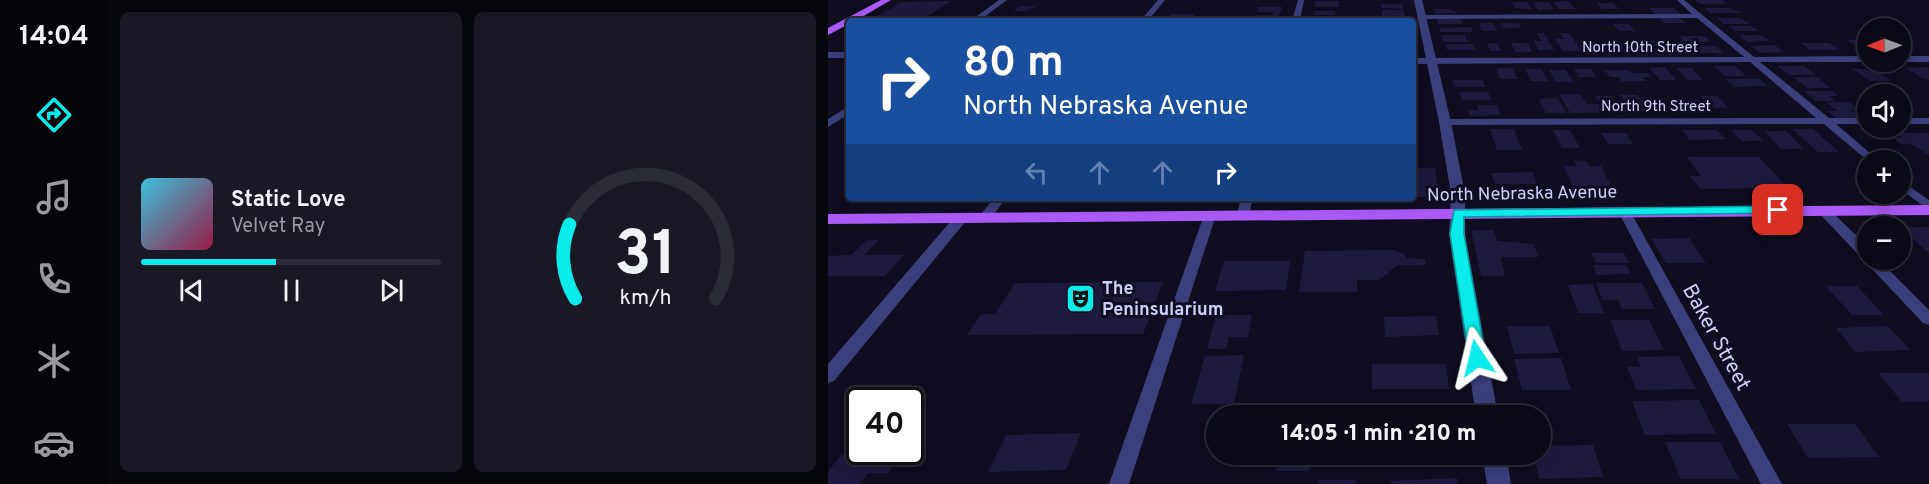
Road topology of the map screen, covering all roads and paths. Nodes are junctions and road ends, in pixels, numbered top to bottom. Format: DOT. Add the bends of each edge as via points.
graph roads {
  1 [pos="887,0"];
  2 [pos="1004,0"];
  3 [pos="1162,0"];
  4 [pos="1301,0"];
  5 [pos="1418,0"];
  6 [pos="1680,0"];
  7 [pos="1699,16"];
  8 [pos="1421,17"];
  9 [pos="854,18"];
  10 [pos="978,18"];
  11 [pos="1147,18"];
  12 [pos="1297,18"];
  13 [pos="846,22"];
  14 [pos="828,32"];
  15 [pos="828,55"];
  16 [pos="846,55"];
  17 [pos="1857,59"];
  18 [pos="1911,59"];
  19 [pos="1929,59"];
  20 [pos="1752,60"];
  21 [pos="1416,61"];
  22 [pos="1430,61"];
  23 [pos="846,112"];
  24 [pos="1826,121"];
  25 [pos="1857,121"];
  26 [pos="1911,121"];
  27 [pos="1929,121"];
  28 [pos="1445,122"];
  29 [pos="828,124"];
  30 [pos="1861,150"];
  31 [pos="1911,192"];
  32 [pos="998,201"];
  33 [pos="1246,201"];
  34 [pos="1929,208"];
  35 [pos="1823,210"];
  36 [pos="1624,212"];
  37 [pos="1458,213"];
  38 [pos="1243,215"];
  39 [pos="1210,216"];
  40 [pos="961,218"];
  41 [pos="984,218"];
  42 [pos="828,219"];
  43 [pos="1857,245"];
  44 [pos="1881,270"];
  45 [pos="1929,319"];
  46 [pos="828,376"];
  47 [pos="1485,405"];
  48 [pos="1496,465"];
  49 [pos="1119,484"];
  50 [pos="1499,484"];
  51 [pos="1772,484"];
  1 -- 9 [label="main road"];
  2 -- 10 [label="street"];
  3 -- 11 [label="street"];
  4 -- 12 [label="street"];
  5 -- 8 [label="street"];
  6 -- 7 [label="street"];
  7 -- 8 [label="street"];
  7 -- 20 [label="street"];
  8 -- 22 [label="street"];
  13 -- 14 [label="main road"];
  15 -- 16 [label="street"];
  17 -- 20 [label="street, North 10th Street"];
  18 -- 19 [label="street"];
  20 -- 22 [label="street, North 10th Street"];
  20 -- 24 [label="street"];
  21 -- 22 [label="street, North 10th Street"];
  22 -- 28 [label="street"];
  23 -- 29 [label="street"];
  24 -- 25 [label="street, North 9th Street"];
  24 -- 28 [label="street, North 9th Street"];
  24 -- 30 [label="street"];
  26 -- 27 [label="street"];
  28 -- 37 [label="street"];
  31 -- 34 [label="street"];
  32 -- 41 [label="street"];
  33 -- 38 [label="street"];
  34 -- 35 [label="main road, North Nebraska Avenue"];
  35 -- 36 [label="main road, North Nebraska Avenue"];
  35 -- 43 [label="street"];
  36 -- 37 [label="main road, North Nebraska Avenue"];
  36 -- 51 [label="street, Baker Street"];
  37 -- 38 [label="main road, North Nebraska Avenue"];
  37 -- 47 [label="street" via="1457,234"];
  38 -- 39 [label="main road, North Nebraska Avenue"];
  39 -- 41 [label="main road, North Nebraska Avenue"];
  39 -- 49 [label="street"];
  40 -- 41 [label="main road, North Nebraska Avenue"];
  40 -- 42 [label="main road, North Nebraska Avenue"];
  40 -- 46 [label="street"];
  44 -- 45 [label="street"];
  48 -- 50 [label="street"];
}
